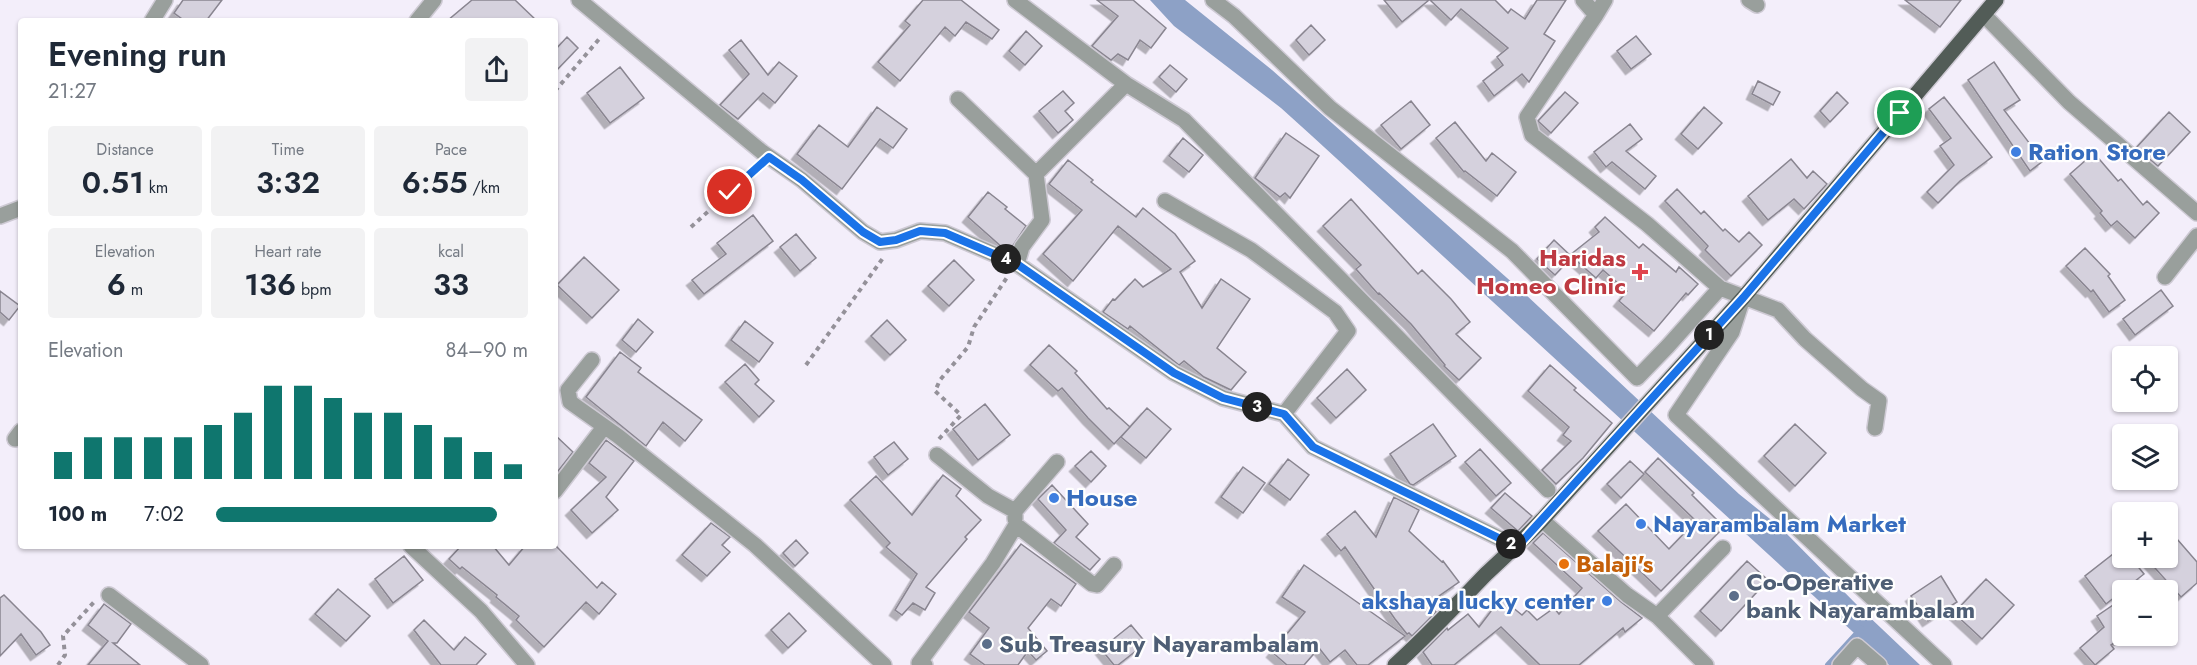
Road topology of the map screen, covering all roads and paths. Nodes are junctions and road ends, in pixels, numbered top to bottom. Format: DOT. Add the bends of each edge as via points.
graph roads {
  1 [pos="165,0"];
  2 [pos="434,0"];
  3 [pos="579,0"];
  4 [pos="1015,0"];
  5 [pos="1213,0"];
  6 [pos="1583,0"];
  7 [pos="1605,0"];
  8 [pos="1996,0"];
  9 [pos="1596,15"];
  10 [pos="1984,15"];
  11 [pos="154,18"];
  12 [pos="419,18"];
  13 [pos="610,26"];
  14 [pos="1126,84"];
  15 [pos="558,87"];
  16 [pos="958,99"];
  17 [pos="769,157"];
  18 [pos="1036,174"];
  19 [pos="1165,201"];
  20 [pos="18,209"];
  21 [pos="2197,213"];
  22 [pos="0,216"];
  23 [pos="691,227"];
  24 [pos="2197,236"];
  25 [pos="896,240"];
  26 [pos="1017,264"];
  27 [pos="2165,278"];
  28 [pos="1720,288"];
  29 [pos="1743,298"];
  30 [pos="592,360"];
  31 [pos="806,364"];
  32 [pos="1284,414"];
  33 [pos="604,427"];
  34 [pos="1875,428"];
  35 [pos="936,455"];
  36 [pos="1057,462"];
  37 [pos="558,487"];
  38 [pos="1548,490"];
  39 [pos="1015,518"];
  40 [pos="1542,520"];
  41 [pos="1517,547"];
  42 [pos="1723,548"];
  43 [pos="414,549"];
  44 [pos="1114,565"];
  45 [pos="109,595"];
  46 [pos="1657,616"];
  47 [pos="920,664"];
  48 [pos="58,665"];
  49 [pos="201,665"];
  50 [pos="527,665"];
  51 [pos="884,665"];
  52 [pos="1395,665"];
  53 [pos="1706,665"];
  54 [pos="1840,665"];
  55 [pos="1879,665"];
  56 [pos="1944,665"];
  1 -- 11 [label="street"];
  2 -- 12 [label="street"];
  3 -- 13 [label="street"];
  4 -- 14 [label="street"];
  5 -- 28 [label="street" via="1330,108 1512,251 1637,378"];
  6 -- 9 [label="street"];
  7 -- 9 [label="street"];
  8 -- 10 [label="main road"];
  9 -- 28 [label="street" via="1527,117 1532,135 1647,224"];
  10 -- 21 [label="street" via="2069,102"];
  10 -- 29 [label="main road"];
  13 -- 15 [label="path"];
  13 -- 17 [label="street"];
  14 -- 18 [label="street"];
  14 -- 38 [label="street" via="1184,120"];
  16 -- 18 [label="street"];
  17 -- 23 [label="path"];
  17 -- 25 [label="street" via="863,232 880,242"];
  18 -- 26 [label="street" via="1042,220 1022,247"];
  19 -- 32 [label="street" via="1251,250 1335,312 1348,331"];
  20 -- 22 [label="street"];
  24 -- 27 [label="street"];
  25 -- 26 [label="street" via="920,231 945,233"];
  25 -- 31 [label="path"];
  26 -- 32 [label="street" via="1174,373 1223,398"];
  26 -- 35 [label="path" via="974,327 968,347 934,391 961,415 939,440"];
  28 -- 29 [label="street"];
  29 -- 34 [label="street" via="1778,310 1805,339 1879,401"];
  29 -- 40 [label="main road"];
  29 -- 56 [label="street" via="1732,332 1677,415"];
  30 -- 33 [label="street" via="568,390 570,402"];
  32 -- 41 [label="street" via="1313,447"];
  33 -- 37 [label="street"];
  33 -- 51 [label="street" via="755,544"];
  35 -- 39 [label="street"];
  36 -- 39 [label="street"];
  39 -- 44 [label="street" via="1092,584 1103,580"];
  39 -- 47 [label="street" via="993,563"];
  40 -- 41 [label="main road"];
  40 -- 46 [label="street"];
  41 -- 52 [label="main road"];
  42 -- 46 [label="street"];
  43 -- 50 [label="street" via="482,610"];
  45 -- 48 [label="path" via="98,598 63,636 65,655"];
  45 -- 49 [label="street"];
  46 -- 53 [label="street"];
  54 -- 55 [label="street" via="1857,646"];
}
